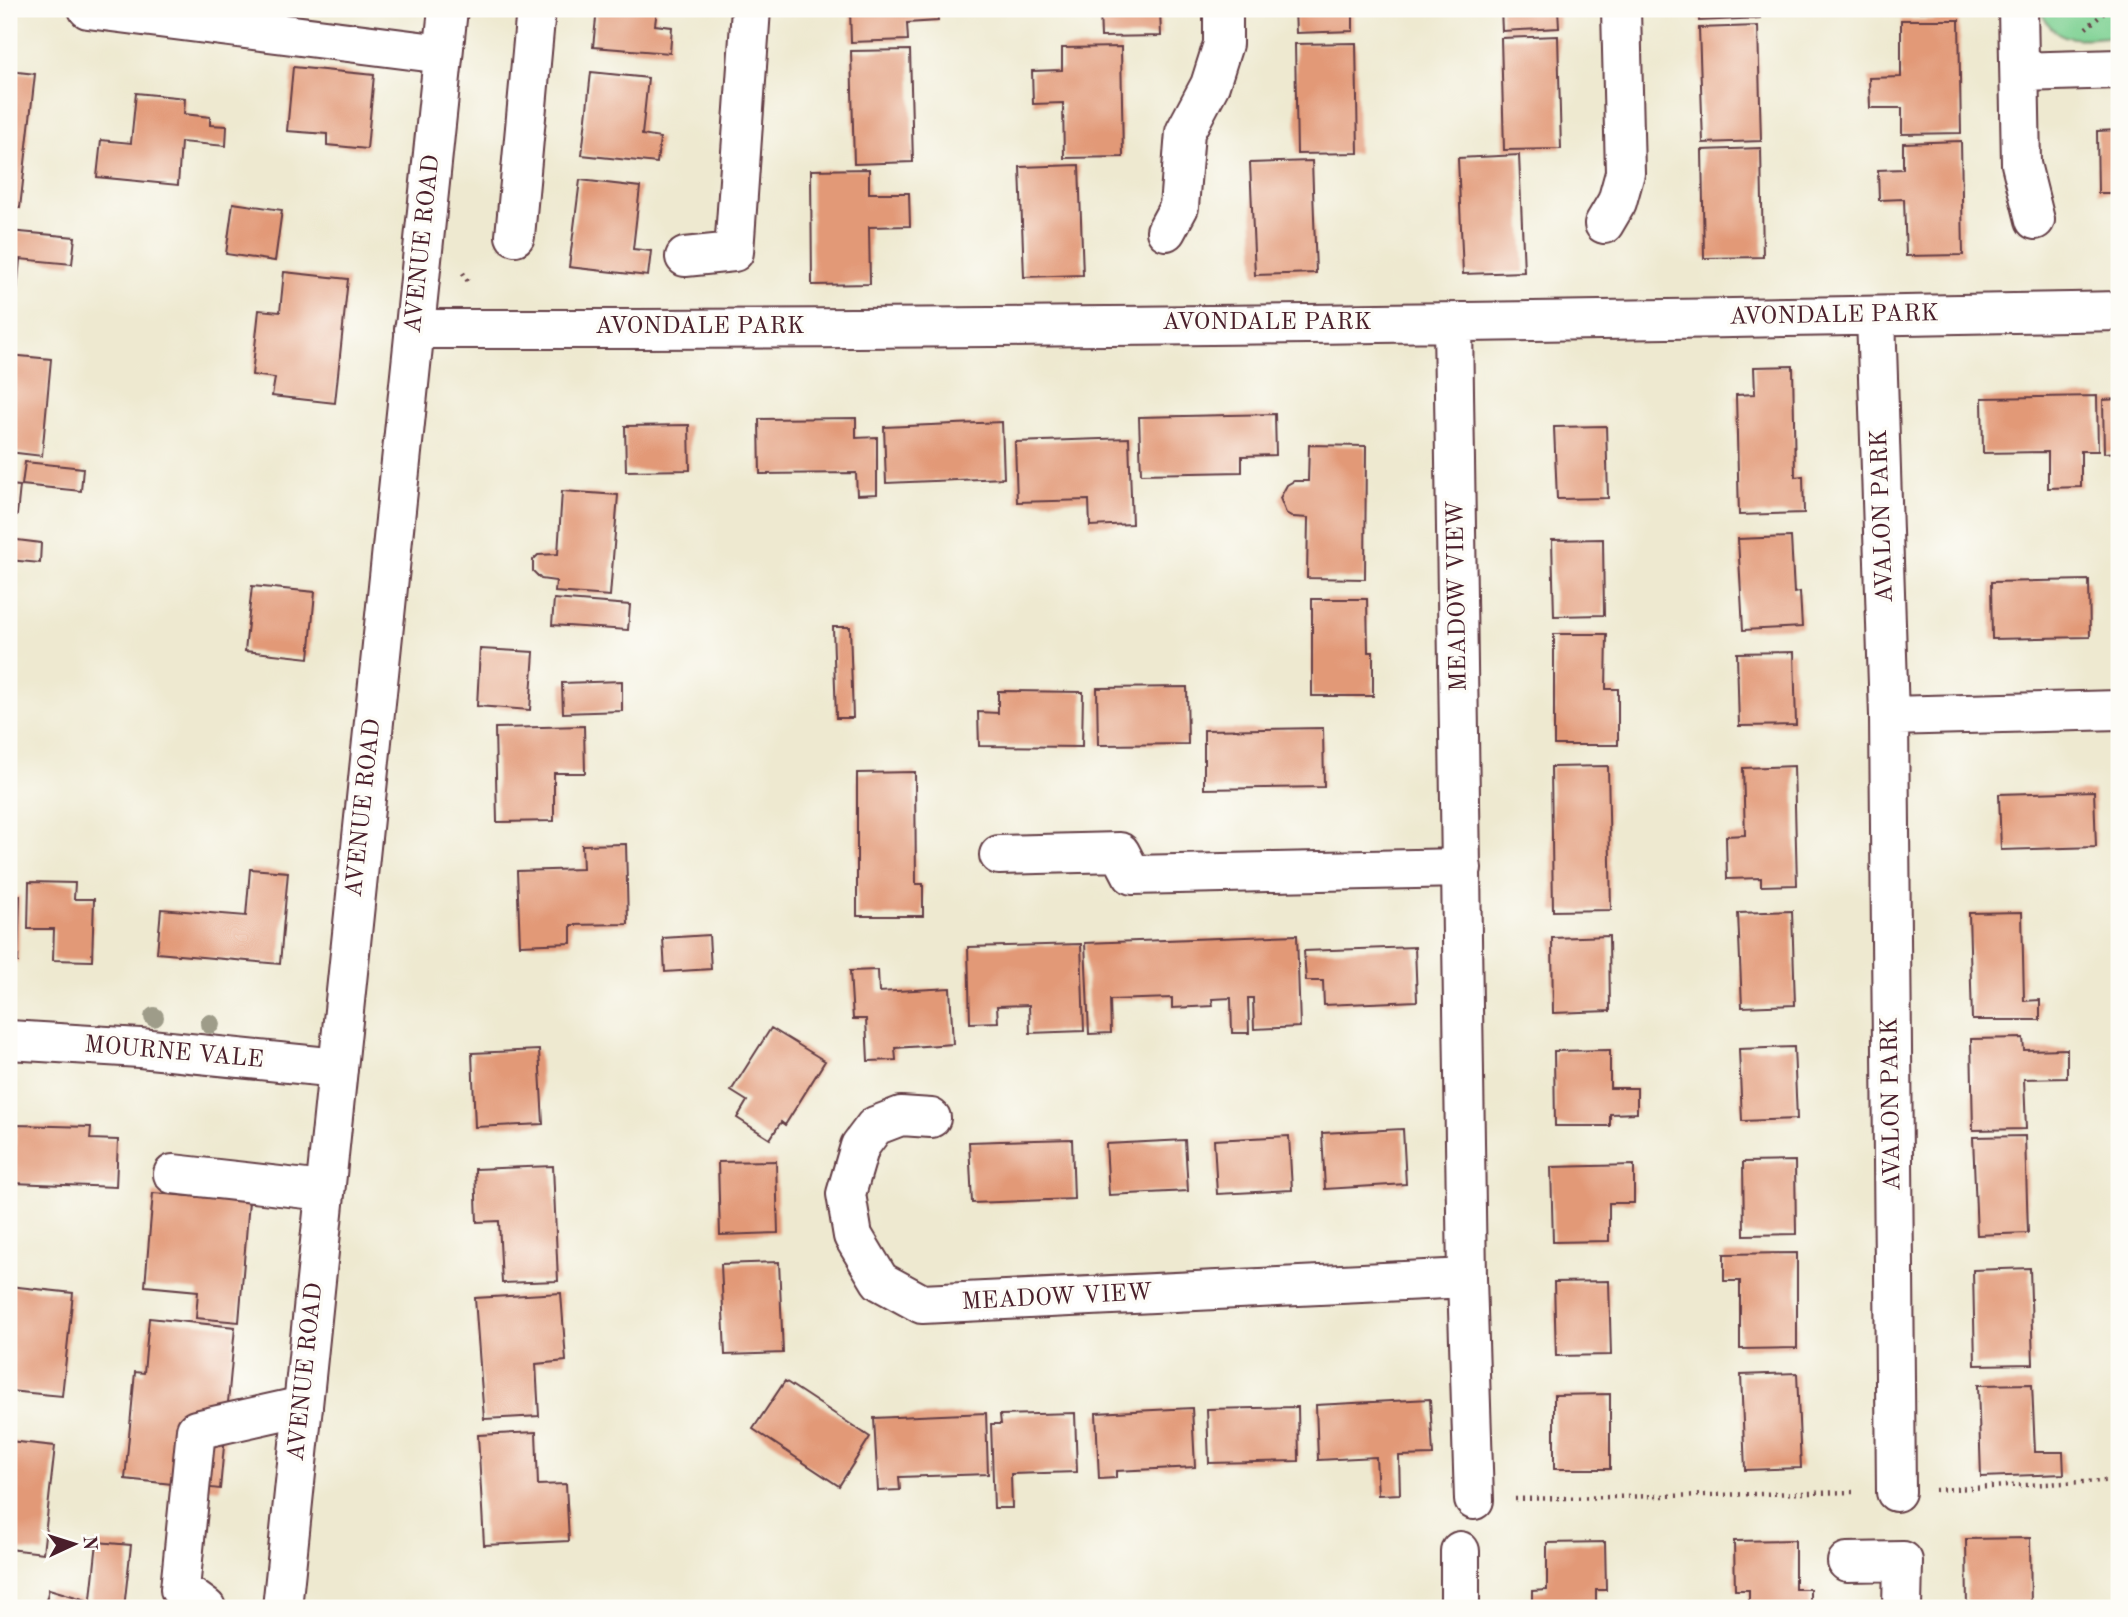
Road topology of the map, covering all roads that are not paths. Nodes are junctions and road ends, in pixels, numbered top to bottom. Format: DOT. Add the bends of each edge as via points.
graph roads {
  1 [pos="88,9"];
  2 [pos="448,9"];
  3 [pos="536,9"];
  4 [pos="751,9"];
  5 [pos="1223,9"];
  6 [pos="1621,9"];
  7 [pos="2018,9"];
  8 [pos="443,54"];
  9 [pos="2119,69"];
  10 [pos="2020,72"];
  11 [pos="2035,220"];
  12 [pos="1604,225"];
  13 [pos="1166,231"];
  14 [pos="515,236"];
  15 [pos="685,257"];
  16 [pos="2119,311"];
  17 [pos="1876,316"];
  18 [pos="1453,324"];
  19 [pos="414,329"];
  20 [pos="2119,710"];
  21 [pos="1889,716"];
  22 [pos="999,855"];
  23 [pos="1462,867"];
  24 [pos="9,1040"];
  25 [pos="338,1068"];
  26 [pos="931,1118"];
  27 [pos="173,1174"];
  28 [pos="324,1191"];
  29 [pos="1467,1278"];
  30 [pos="303,1406"];
  31 [pos="1896,1492"];
  32 [pos="1474,1500"];
  33 [pos="1460,1551"];
  34 [pos="1847,1562"];
  35 [pos="206,1608"];
  36 [pos="282,1608"];
  37 [pos="1460,1608"];
  38 [pos="1902,1608"];
  1 -- 8 [label="street"];
  2 -- 8 [label="street, AVENUE ROAD"];
  3 -- 14 [label="street"];
  4 -- 15 [label="street" via="734,252"];
  5 -- 13 [label="street" via="1223,44 1210,85 1185,132 1179,207"];
  6 -- 12 [label="street" via="1625,173"];
  7 -- 10 [label="street"];
  8 -- 19 [label="street, AVENUE ROAD"];
  9 -- 10 [label="street"];
  10 -- 11 [label="street" via="2021,164"];
  16 -- 17 [label="street, AVONDALE PARK"];
  17 -- 18 [label="street, AVONDALE PARK"];
  17 -- 21 [label="street, AVALON PARK"];
  18 -- 19 [label="street, AVONDALE PARK"];
  18 -- 23 [label="street, MEADOW VIEW"];
  19 -- 25 [label="street, AVENUE ROAD"];
  20 -- 21 [label="street"];
  21 -- 31 [label="street, AVALON PARK"];
  22 -- 23 [label="street" via="1120,852 1132,875"];
  23 -- 29 [label="street, MEADOW VIEW"];
  24 -- 25 [label="street, MOURNE VALE"];
  25 -- 28 [label="street, AVENUE ROAD"];
  26 -- 29 [label="street, MEADOW VIEW" via="901,1116 875,1126 860,1146 846,1194 853,1236 880,1281 922,1304"];
  27 -- 28 [label="street"];
  28 -- 30 [label="street, AVENUE ROAD"];
  29 -- 32 [label="street, MEADOW VIEW"];
  30 -- 35 [label="street" via="196,1430 180,1589"];
  30 -- 36 [label="street, AVENUE ROAD"];
  33 -- 37 [label="street"];
  34 -- 38 [label="street" via="1903,1561"];
}
